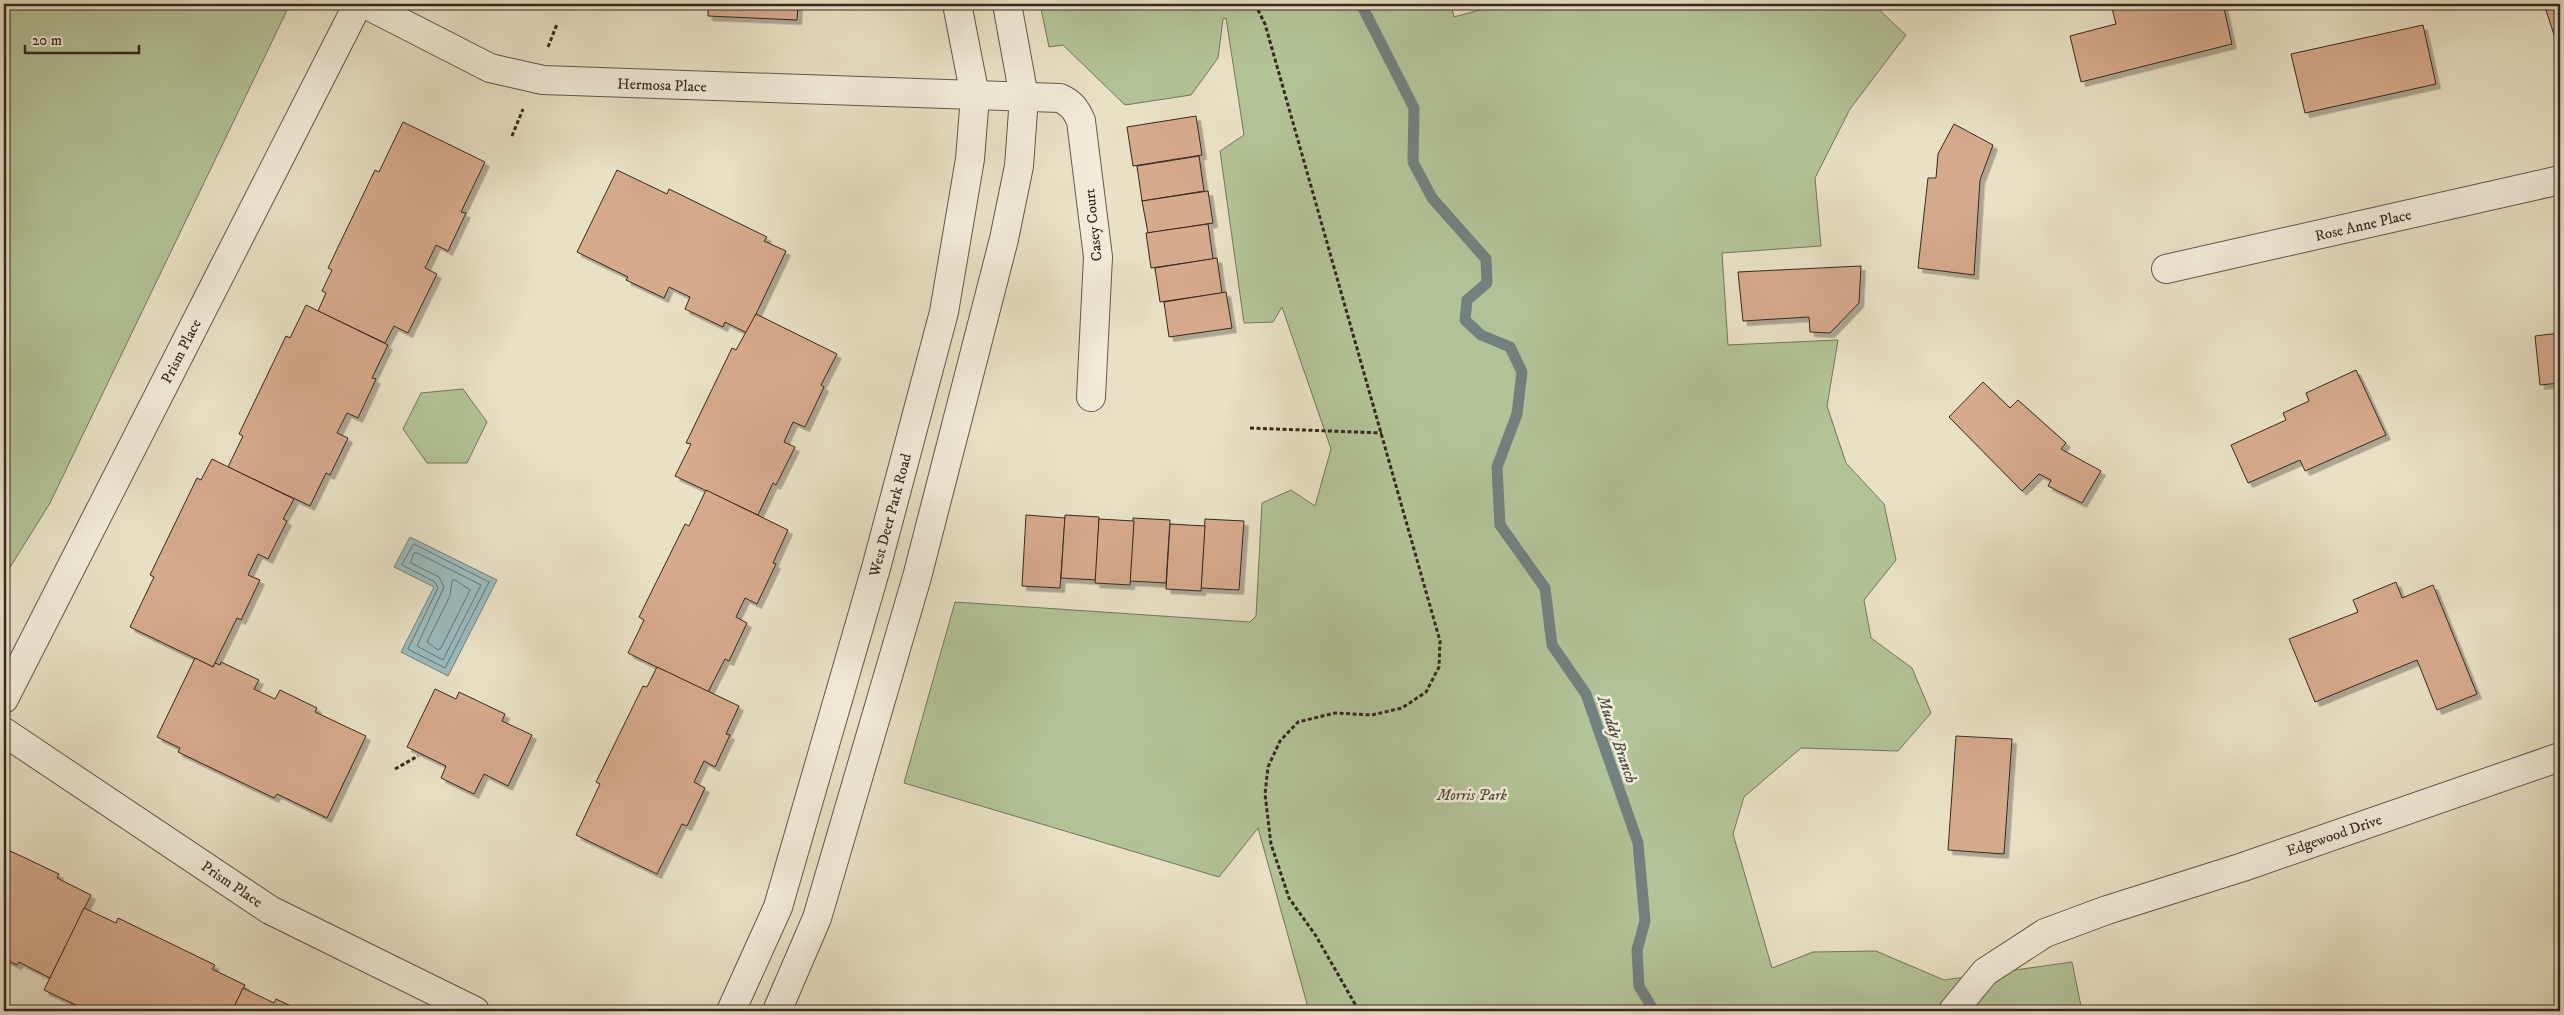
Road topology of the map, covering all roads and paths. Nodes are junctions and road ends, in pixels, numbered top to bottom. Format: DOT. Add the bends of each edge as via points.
graph roads {
  1 [pos="358,4"];
  2 [pos="366,4"];
  3 [pos="957,4"];
  4 [pos="1007,4"];
  5 [pos="1255,4"];
  6 [pos="975,96"];
  7 [pos="1024,97"];
  8 [pos="2560,180"];
  9 [pos="2166,269"];
  10 [pos="1092,397"];
  11 [pos="1250,428"];
  12 [pos="1382,433"];
  13 [pos="4,699"];
  14 [pos="4,732"];
  15 [pos="418,756"];
  16 [pos="2560,757"];
  17 [pos="395,769"];
  18 [pos="475,1011"];
  19 [pos="731,1011"];
  20 [pos="777,1011"];
  21 [pos="1360,1011"];
  22 [pos="1953,1011"];
  1 -- 13 [label="street, Prism Place"];
  2 -- 6 [label="street, Hermosa Place" via="490,68 543,80"];
  3 -- 6 [label="street, West Deer Park Road"];
  4 -- 7 [label="street"];
  5 -- 12 [label="path" via="1265,24"];
  6 -- 7 [label="street, Hermosa Place"];
  6 -- 19 [label="street, West Deer Park Road" via="970,159 937,340 876,568 778,907"];
  7 -- 10 [label="street, Casey Court" via="1060,98 1074,106 1081,121 1098,257"];
  7 -- 20 [label="street" via="1020,166 1004,239 917,577 817,918"];
  8 -- 9 [label="street, Rose Anne Place"];
  11 -- 12 [label="path"];
  12 -- 21 [label="path" via="1440,641 1439,667 1426,692 1402,708 1372,715 1335,713 1298,722 1280,741 1268,767 1265,794 1271,844 1288,898 1316,936"];
  14 -- 18 [label="street, Prism Place" via="270,910"];
  15 -- 17 [label="path"];
  16 -- 22 [label="street, Edgewood Drive" via="2045,933 1985,972"];
}
